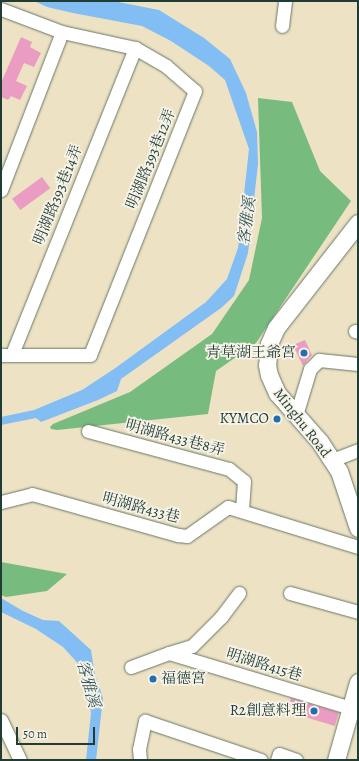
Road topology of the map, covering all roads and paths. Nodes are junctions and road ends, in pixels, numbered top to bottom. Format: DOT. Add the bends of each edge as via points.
graph roads {
  1 [pos="285,1"];
  2 [pos="1,9"];
  3 [pos="282,26"];
  4 [pos="62,32"];
  5 [pos="135,48"];
  6 [pos="1,190"];
  7 [pos="358,223"];
  8 [pos="6,355"];
  9 [pos="358,364"];
  10 [pos="296,415"];
  11 [pos="88,431"];
  12 [pos="358,450"];
  13 [pos="332,460"];
  14 [pos="1,502"];
  15 [pos="242,510"];
  16 [pos="358,528"];
  17 [pos="358,547"];
  18 [pos="239,593"];
  19 [pos="290,594"];
  20 [pos="358,612"];
  21 [pos="169,653"];
  22 [pos="131,667"];
  23 [pos="358,682"];
  24 [pos="351,708"];
  25 [pos="1,720"];
  26 [pos="20,760"];
  27 [pos="140,760"];
  28 [pos="261,760"];
  29 [pos="277,760"];
  30 [pos="296,760"];
  31 [pos="336,760"];
  1 -- 3 [label="street"];
  2 -- 4 [label="street, 明湖路393巷12弄"];
  4 -- 5 [label="street, 明湖路393巷12弄"];
  4 -- 6 [label="street"];
  5 -- 8 [label="street, 明湖路393巷14弄"];
  5 -- 8 [label="street, 明湖路393巷12弄" via="166,66 195,91 90,354"];
  7 -- 10 [label="main road, Minghu Road" via="287,312 269,344 267,364 271,380 277,393"];
  9 -- 10 [label="street" via="319,360 310,369"];
  10 -- 13 [label="main road, Minghu Road"];
  11 -- 15 [label="street, 明湖路433巷8弄" via="229,469 244,481"];
  12 -- 13 [label="street"];
  13 -- 16 [label="main road, Minghu Road" via="339,471"];
  14 -- 15 [label="street, 明湖路433巷" via="32,494 187,536 228,507"];
  15 -- 17 [label="street, 明湖路433巷"];
  18 -- 21 [label="street" via="221,617 192,646"];
  19 -- 20 [label="street"];
  21 -- 22 [label="street"];
  21 -- 24 [label="street, 明湖路415巷"];
  23 -- 24 [label="main road"];
  24 -- 31 [label="main road"];
  25 -- 26 [label="street"];
  27 -- 28 [label="street" via="139,749 145,721"];
  29 -- 30 [label="street" via="279,754"];
}
